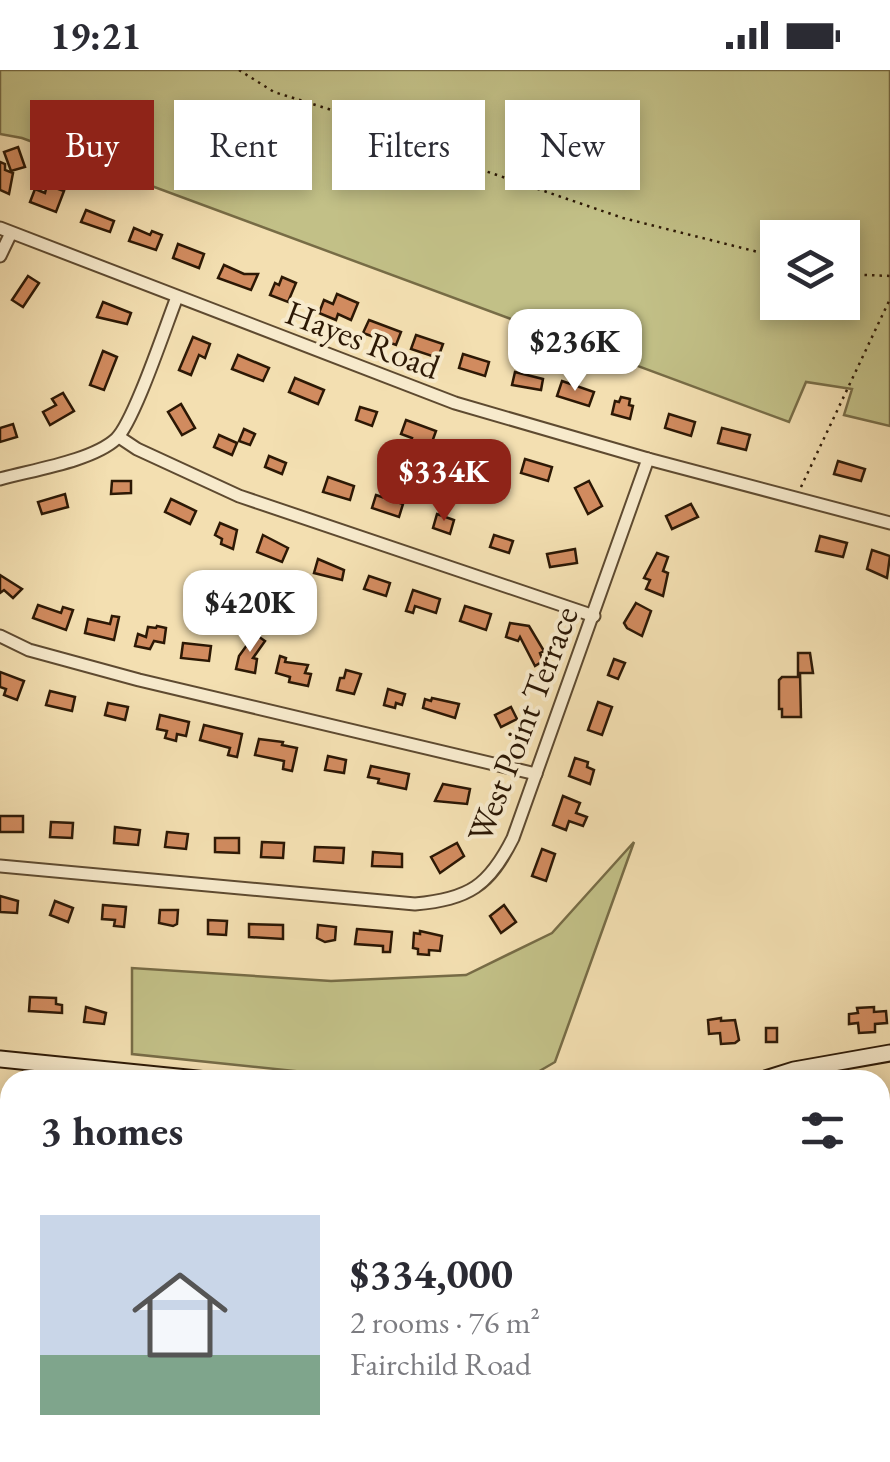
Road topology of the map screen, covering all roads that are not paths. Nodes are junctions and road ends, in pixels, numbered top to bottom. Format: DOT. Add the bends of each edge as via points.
graph roads {
  1 [pos="6,230"];
  2 [pos="0,256"];
  3 [pos="176,297"];
  4 [pos="119,437"];
  5 [pos="648,458"];
  6 [pos="0,478"];
  7 [pos="890,523"];
  8 [pos="594,616"];
  9 [pos="0,636"];
  10 [pos="536,774"];
  11 [pos="0,866"];
  12 [pos="890,1052"];
  13 [pos="0,1059"];
  14 [pos="108,1070"];
  15 [pos="794,1070"];
  1 -- 2 [label="street"];
  1 -- 3 [label="street, Hayes Road"];
  3 -- 4 [label="street"];
  3 -- 5 [label="street, Hayes Road" via="455,403"];
  4 -- 6 [label="street" via="84,455"];
  4 -- 8 [label="street" via="257,503"];
  5 -- 7 [label="street, Hayes Road"];
  5 -- 8 [label="street, West Point Terrace"];
  8 -- 10 [label="street, West Point Terrace"];
  9 -- 10 [label="street" via="122,676"];
  10 -- 11 [label="street, West Point Terrace" via="492,876 439,902"];
  12 -- 15 [label="main road"];
  13 -- 14 [label="main road"];
}
